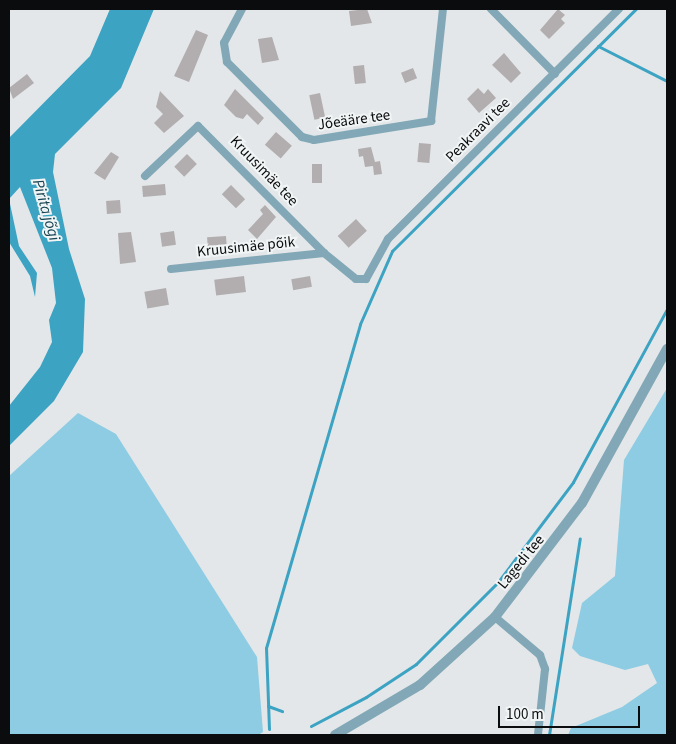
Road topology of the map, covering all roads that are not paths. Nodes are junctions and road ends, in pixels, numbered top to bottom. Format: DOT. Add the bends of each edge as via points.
graph roads {
  1 [pos="242,9"];
  2 [pos="443,9"];
  3 [pos="490,9"];
  4 [pos="619,9"];
  5 [pos="555,74"];
  6 [pos="145,176"];
  7 [pos="324,253"];
  8 [pos="171,268"];
  9 [pos="366,278"];
  10 [pos="667,349"];
  11 [pos="495,617"];
  12 [pos="335,735"];
  13 [pos="538,735"];
  1 -- 2 [label="street, Jõeääre tee" via="224,44 227,62 308,140 431,121"];
  3 -- 5 [label="street"];
  4 -- 5 [label="street, Peakraavi tee"];
  5 -- 9 [label="street, Peakraavi tee" via="388,239"];
  6 -- 7 [label="street, Kruusimäe tee" via="198,126"];
  7 -- 8 [label="street, Kruusimäe põik"];
  7 -- 9 [label="street, Kruusimäe tee" via="356,280"];
  10 -- 11 [label="street, Lagedi tee" via="582,503"];
  11 -- 12 [label="street, Lagedi tee" via="420,685"];
  11 -- 13 [label="street" via="540,655 545,669"];
}
